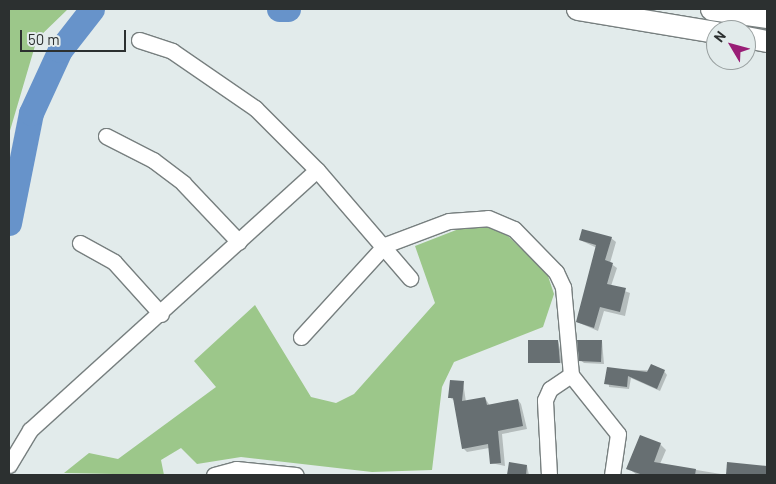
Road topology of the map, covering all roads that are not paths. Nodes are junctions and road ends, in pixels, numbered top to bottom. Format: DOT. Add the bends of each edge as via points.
graph roads {
  1 [pos="577,9"];
  2 [pos="711,9"];
  3 [pos="767,18"];
  4 [pos="706,30"];
  5 [pos="140,40"];
  6 [pos="106,136"];
  7 [pos="317,170"];
  8 [pos="240,242"];
  9 [pos="80,243"];
  10 [pos="385,245"];
  11 [pos="410,278"];
  12 [pos="160,314"];
  13 [pos="301,337"];
  14 [pos="571,375"];
  15 [pos="9,465"];
  16 [pos="214,475"];
  17 [pos="296,475"];
  18 [pos="549,475"];
  19 [pos="612,475"];
  1 -- 4 [label="street"];
  2 -- 3 [label="street"];
  5 -- 7 [label="street" via="172,51 208,72 256,108"];
  6 -- 8 [label="street" via="154,160 184,183"];
  7 -- 8 [label="street"];
  7 -- 10 [label="street"];
  8 -- 12 [label="street"];
  9 -- 12 [label="street" via="114,262"];
  10 -- 11 [label="street"];
  10 -- 13 [label="street"];
  10 -- 14 [label="street" via="449,221 488,218 514,229 556,272 563,287"];
  12 -- 15 [label="street" via="30,430"];
  14 -- 18 [label="street" via="550,389 545,400"];
  14 -- 19 [label="street" via="615,425 618,447"];
  16 -- 17 [label="street" via="236,469"];
}
